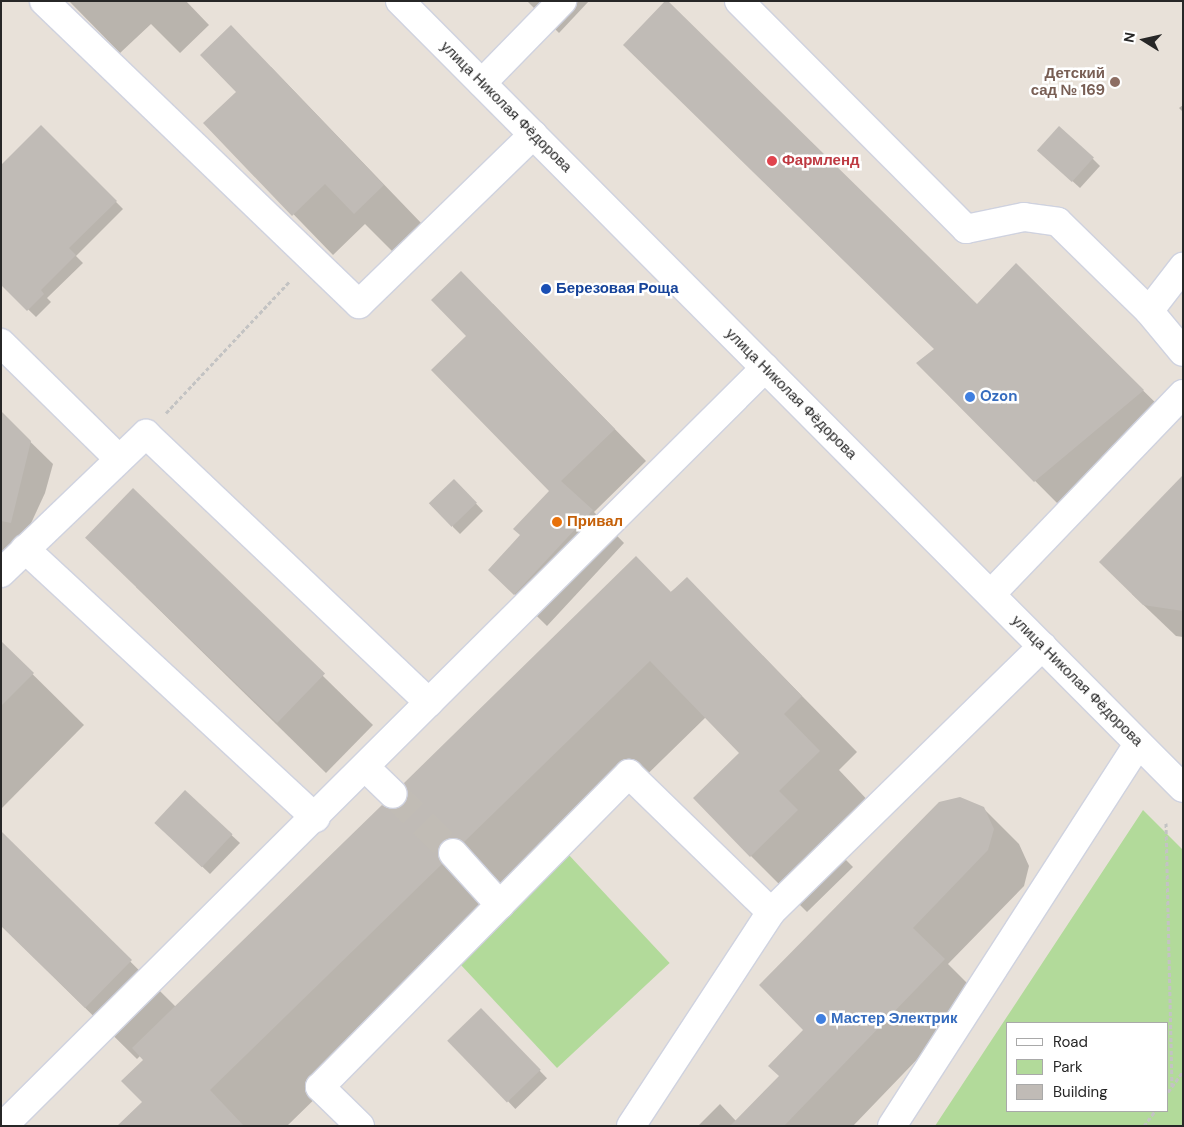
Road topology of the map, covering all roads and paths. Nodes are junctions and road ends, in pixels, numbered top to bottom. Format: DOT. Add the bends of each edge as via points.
graph roads {
  1 [pos="44,1"];
  2 [pos="400,1"];
  3 [pos="562,1"];
  4 [pos="739,1"];
  5 [pos="482,83"];
  6 [pos="533,135"];
  7 [pos="311,258"];
  8 [pos="1183,268"];
  9 [pos="1149,310"];
  10 [pos="1,343"];
  11 [pos="1183,352"];
  12 [pos="765,368"];
  13 [pos="1183,394"];
  14 [pos="146,434"];
  15 [pos="119,459"];
  16 [pos="25,549"];
  17 [pos="1,573"];
  18 [pos="991,594"];
  19 [pos="1043,646"];
  20 [pos="429,703"];
  21 [pos="1138,744"];
  22 [pos="366,768"];
  23 [pos="1183,788"];
  24 [pos="393,794"];
  25 [pos="315,818"];
  26 [pos="1166,822"];
  27 [pos="453,853"];
  28 [pos="500,904"];
  29 [pos="771,912"];
  30 [pos="1183,1071"];
  31 [pos="1172,1087"];
  32 [pos="1169,1091"];
  33 [pos="1154,1112"];
  34 [pos="3,1126"];
  35 [pos="360,1126"];
  36 [pos="631,1126"];
  37 [pos="892,1126"];
  38 [pos="1144,1126"];
  1 -- 7 [label="street"];
  2 -- 5 [label="street, улица Николая Фёдорова"];
  3 -- 5 [label="street"];
  4 -- 9 [label="street" via="966,229 1024,218 1058,222"];
  5 -- 6 [label="street, улица Николая Фёдорова"];
  6 -- 7 [label="street" via="359,304"];
  6 -- 12 [label="street, улица Николая Фёдорова"];
  7 -- 14 [label="path"];
  8 -- 9 [label="street"];
  9 -- 11 [label="street"];
  10 -- 15 [label="street"];
  12 -- 18 [label="street, улица Николая Фёдорова"];
  12 -- 20 [label="street"];
  13 -- 18 [label="street"];
  14 -- 15 [label="street"];
  14 -- 20 [label="street"];
  15 -- 16 [label="street"];
  16 -- 17 [label="street"];
  16 -- 25 [label="street"];
  18 -- 19 [label="street, улица Николая Фёдорова"];
  19 -- 21 [label="street, улица Николая Фёдорова"];
  19 -- 29 [label="street"];
  20 -- 22 [label="street"];
  21 -- 23 [label="street, улица Николая Фёдорова"];
  21 -- 37 [label="street"];
  22 -- 24 [label="street"];
  22 -- 25 [label="street"];
  25 -- 34 [label="street"];
  26 -- 31 [label="path"];
  27 -- 28 [label="street"];
  28 -- 29 [label="street" via="629,774"];
  28 -- 35 [label="street" via="320,1087"];
  29 -- 36 [label="street"];
  30 -- 31 [label="path"];
  31 -- 32 [label="path"];
  33 -- 38 [label="path"];
}
